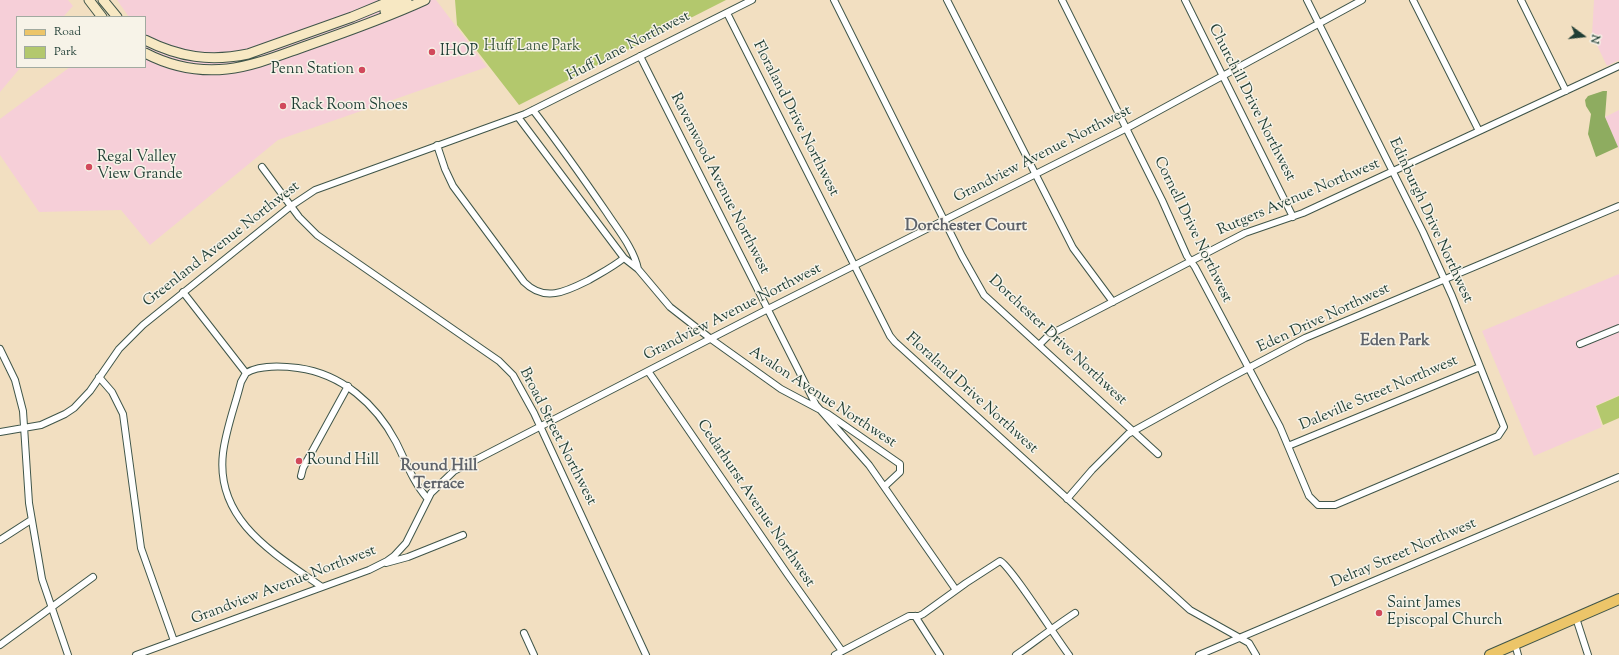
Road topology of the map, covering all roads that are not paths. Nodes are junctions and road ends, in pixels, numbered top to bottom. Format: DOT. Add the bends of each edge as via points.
graph roads {
  1 [pos="89,0"];
  2 [pos="103,0"];
  3 [pos="393,0"];
  4 [pos="408,0"];
  5 [pos="425,0"];
  6 [pos="752,0"];
  7 [pos="834,0"];
  8 [pos="947,0"];
  9 [pos="1062,0"];
  10 [pos="1185,0"];
  11 [pos="1307,0"];
  12 [pos="1362,0"];
  13 [pos="1414,0"];
  14 [pos="1521,0"];
  15 [pos="727,13"];
  16 [pos="101,16"];
  17 [pos="116,16"];
  18 [pos="352,17"];
  19 [pos="1319,24"];
  20 [pos="364,25"];
  21 [pos="146,40"];
  22 [pos="147,54"];
  23 [pos="282,54"];
  24 [pos="640,56"];
  25 [pos="1619,66"];
  26 [pos="1222,75"];
  27 [pos="1566,91"];
  28 [pos="533,110"];
  29 [pos="518,117"];
  30 [pos="1127,128"];
  31 [pos="1479,131"];
  32 [pos="437,145"];
  33 [pos="262,167"];
  34 [pos="1393,171"];
  35 [pos="1035,174"];
  36 [pos="291,206"];
  37 [pos="1619,206"];
  38 [pos="1293,217"];
  39 [pos="944,220"];
  40 [pos="624,258"];
  41 [pos="1190,261"];
  42 [pos="854,266"];
  43 [pos="638,269"];
  44 [pos="1445,279"];
  45 [pos="183,292"];
  46 [pos="1114,302"];
  47 [pos="768,309"];
  48 [pos="1619,328"];
  49 [pos="711,338"];
  50 [pos="1580,344"];
  51 [pos="1039,345"];
  52 [pos="0,349"];
  53 [pos="1480,367"];
  54 [pos="1247,368"];
  55 [pos="648,372"];
  56 [pos="246,373"];
  57 [pos="99,377"];
  58 [pos="348,386"];
  59 [pos="819,409"];
  60 [pos="540,427"];
  61 [pos="26,428"];
  62 [pos="1134,430"];
  63 [pos="0,432"];
  64 [pos="1477,445"];
  65 [pos="1288,446"];
  66 [pos="1158,454"];
  67 [pos="301,476"];
  68 [pos="1619,477"];
  69 [pos="885,486"];
  70 [pos="427,498"];
  71 [pos="1068,499"];
  72 [pos="31,520"];
  73 [pos="463,535"];
  74 [pos="0,540"];
  75 [pos="383,564"];
  76 [pos="93,577"];
  77 [pos="322,587"];
  78 [pos="956,590"];
  79 [pos="1619,599"];
  80 [pos="51,608"];
  81 [pos="1076,613"];
  82 [pos="915,616"];
  83 [pos="1576,618"];
  84 [pos="1051,630"];
  85 [pos="524,633"];
  86 [pos="1240,638"];
  87 [pos="174,641"];
  88 [pos="1515,644"];
  89 [pos="0,645"];
  90 [pos="842,651"];
  91 [pos="68,655"];
  92 [pos="136,655"];
  93 [pos="534,655"];
  94 [pos="646,655"];
  95 [pos="835,655"];
  96 [pos="940,655"];
  97 [pos="1016,655"];
  98 [pos="1068,655"];
  99 [pos="1199,655"];
  100 [pos="1256,655"];
  101 [pos="1490,655"];
  102 [pos="1518,655"];
  103 [pos="1588,655"];
  1 -- 16 [label="main road"];
  2 -- 17 [label="main road"];
  3 -- 18 [label="main road"];
  4 -- 20 [label="main road"];
  5 -- 20 [label="main road"];
  6 -- 15 [label="street, Huff Lane Northwest"];
  7 -- 39 [label="street, Dorchester Drive Northwest"];
  8 -- 35 [label="street"];
  9 -- 30 [label="street, Cornell Drive Northwest"];
  10 -- 26 [label="street, Churchill Drive Northwest"];
  11 -- 19 [label="street, Edinburgh Drive Northwest"];
  12 -- 19 [label="street, Grandview Avenue Northwest"];
  13 -- 31 [label="street"];
  14 -- 27 [label="street"];
  15 -- 24 [label="street, Huff Lane Northwest"];
  15 -- 42 [label="street, Floraland Drive Northwest"];
  18 -- 21 [label="main road" via="248,54 222,58 188,56"];
  18 -- 23 [label="main road" via="342,27 284,47 281,50"];
  19 -- 26 [label="street, Grandview Avenue Northwest"];
  19 -- 34 [label="street, Edinburgh Drive Northwest"];
  20 -- 23 [label="main road"];
  22 -- 23 [label="main road" via="182,67 213,70 240,67"];
  24 -- 28 [label="street, Huff Lane Northwest"];
  24 -- 47 [label="street, Ravenwood Avenue Northwest"];
  25 -- 27 [label="street, Rutgers Avenue Northwest"];
  26 -- 30 [label="street, Grandview Avenue Northwest"];
  26 -- 38 [label="street, Churchill Drive Northwest"];
  27 -- 31 [label="street, Rutgers Avenue Northwest"];
  28 -- 29 [label="street, Huff Lane Northwest"];
  28 -- 43 [label="street, Avalon Avenue Northwest" via="595,194 631,251"];
  29 -- 32 [label="street, Greenland Avenue Northwest"];
  29 -- 40 [label="street, Avalon Avenue Northwest"];
  30 -- 35 [label="street, Grandview Avenue Northwest"];
  30 -- 41 [label="street, Cornell Drive Northwest"];
  31 -- 34 [label="street, Rutgers Avenue Northwest"];
  32 -- 36 [label="street, Greenland Avenue Northwest" via="328,184"];
  32 -- 40 [label="street" via="453,186 524,282 534,290 547,294 564,292 609,269"];
  33 -- 36 [label="street, Broad Street Northwest"];
  34 -- 38 [label="street, Rutgers Avenue Northwest"];
  34 -- 44 [label="street, Edinburgh Drive Northwest"];
  35 -- 39 [label="street, Grandview Avenue Northwest"];
  35 -- 46 [label="street" via="1072,248"];
  36 -- 45 [label="street, Greenland Avenue Northwest"];
  36 -- 60 [label="street, Broad Street Northwest" via="317,235 503,364 518,383"];
  37 -- 44 [label="street, Eden Drive Northwest"];
  38 -- 41 [label="street, Rutgers Avenue Northwest" via="1245,233"];
  39 -- 42 [label="street, Grandview Avenue Northwest"];
  39 -- 51 [label="street, Dorchester Drive Northwest" via="982,292"];
  40 -- 43 [label="street, Avalon Avenue Northwest"];
  41 -- 46 [label="street, Rutgers Avenue Northwest"];
  41 -- 54 [label="street, Cornell Drive Northwest"];
  42 -- 47 [label="street, Grandview Avenue Northwest"];
  42 -- 71 [label="street, Floraland Drive Northwest" via="895,342"];
  43 -- 49 [label="street, Avalon Avenue Northwest" via="666,303"];
  44 -- 53 [label="street, Edinburgh Drive Northwest"];
  44 -- 54 [label="street, Eden Drive Northwest" via="1305,338"];
  45 -- 56 [label="street"];
  45 -- 57 [label="street, Greenland Avenue Northwest" via="130,337"];
  46 -- 51 [label="street, Rutgers Avenue Northwest" via="1049,335"];
  47 -- 49 [label="street, Grandview Avenue Northwest"];
  47 -- 59 [label="street, Ravenwood Avenue Northwest"];
  48 -- 50 [label="street"];
  49 -- 55 [label="street, Grandview Avenue Northwest"];
  49 -- 59 [label="street, Avalon Avenue Northwest" via="781,389"];
  51 -- 62 [label="street, Dorchester Drive Northwest"];
  52 -- 61 [label="street" via="19,393"];
  53 -- 64 [label="street, Edinburgh Drive Northwest" via="1504,427 1498,436"];
  53 -- 65 [label="street, Daleville Street Northwest"];
  54 -- 62 [label="street, Eden Drive Northwest"];
  54 -- 65 [label="street, Cornell Drive Northwest"];
  55 -- 60 [label="street, Grandview Avenue Northwest"];
  55 -- 90 [label="street, Cedarhurst Avenue Northwest"];
  56 -- 58 [label="street" via="291,367 316,372"];
  56 -- 77 [label="street" via="241,382 223,453 223,474 228,497 236,514 251,534"];
  57 -- 61 [label="street, Greenland Avenue Northwest" via="81,402 65,414 41,425"];
  57 -- 87 [label="street" via="112,392 123,414 141,548"];
  58 -- 67 [label="street"];
  58 -- 70 [label="street" via="378,414"];
  59 -- 69 [label="street" via="856,449"];
  59 -- 69 [label="street, Avalon Avenue Northwest" via="900,464 900,472"];
  60 -- 70 [label="street, Grandview Avenue Northwest" via="454,471"];
  60 -- 94 [label="street, Broad Street Northwest"];
  61 -- 63 [label="street, Greenland Avenue Northwest"];
  61 -- 72 [label="street" via="26,469"];
  62 -- 66 [label="street, Dorchester Drive Northwest"];
  62 -- 71 [label="street, Eden Drive Northwest" via="1097,465"];
  64 -- 65 [label="street, Cornell Drive Northwest" via="1376,489 1328,506 1314,503 1309,496"];
  68 -- 86 [label="street, Delray Street Northwest"];
  69 -- 78 [label="street"];
  70 -- 75 [label="street, Grandview Avenue Northwest" via="406,542"];
  71 -- 86 [label="street, Floraland Drive Northwest" via="1190,610"];
  72 -- 74 [label="street"];
  72 -- 80 [label="street" via="42,579"];
  73 -- 75 [label="street"];
  75 -- 77 [label="street, Grandview Avenue Northwest"];
  76 -- 80 [label="street"];
  77 -- 87 [label="street, Grandview Avenue Northwest"];
  78 -- 82 [label="street" via="923,614"];
  78 -- 84 [label="street" via="1000,561 1012,573"];
  79 -- 83 [label="main road"];
  80 -- 89 [label="street"];
  80 -- 91 [label="street"];
  81 -- 84 [label="street"];
  82 -- 90 [label="street" via="909,616"];
  82 -- 96 [label="street"];
  83 -- 88 [label="main road"];
  83 -- 103 [label="street"];
  84 -- 97 [label="street"];
  84 -- 98 [label="street"];
  85 -- 93 [label="street"];
  86 -- 99 [label="street, Delray Street Northwest"];
  86 -- 100 [label="street, Floraland Drive Northwest" via="1249,643"];
  87 -- 92 [label="street, Grandview Avenue Northwest"];
  88 -- 101 [label="main road"];
  88 -- 102 [label="street"];
  90 -- 95 [label="street"];
}
